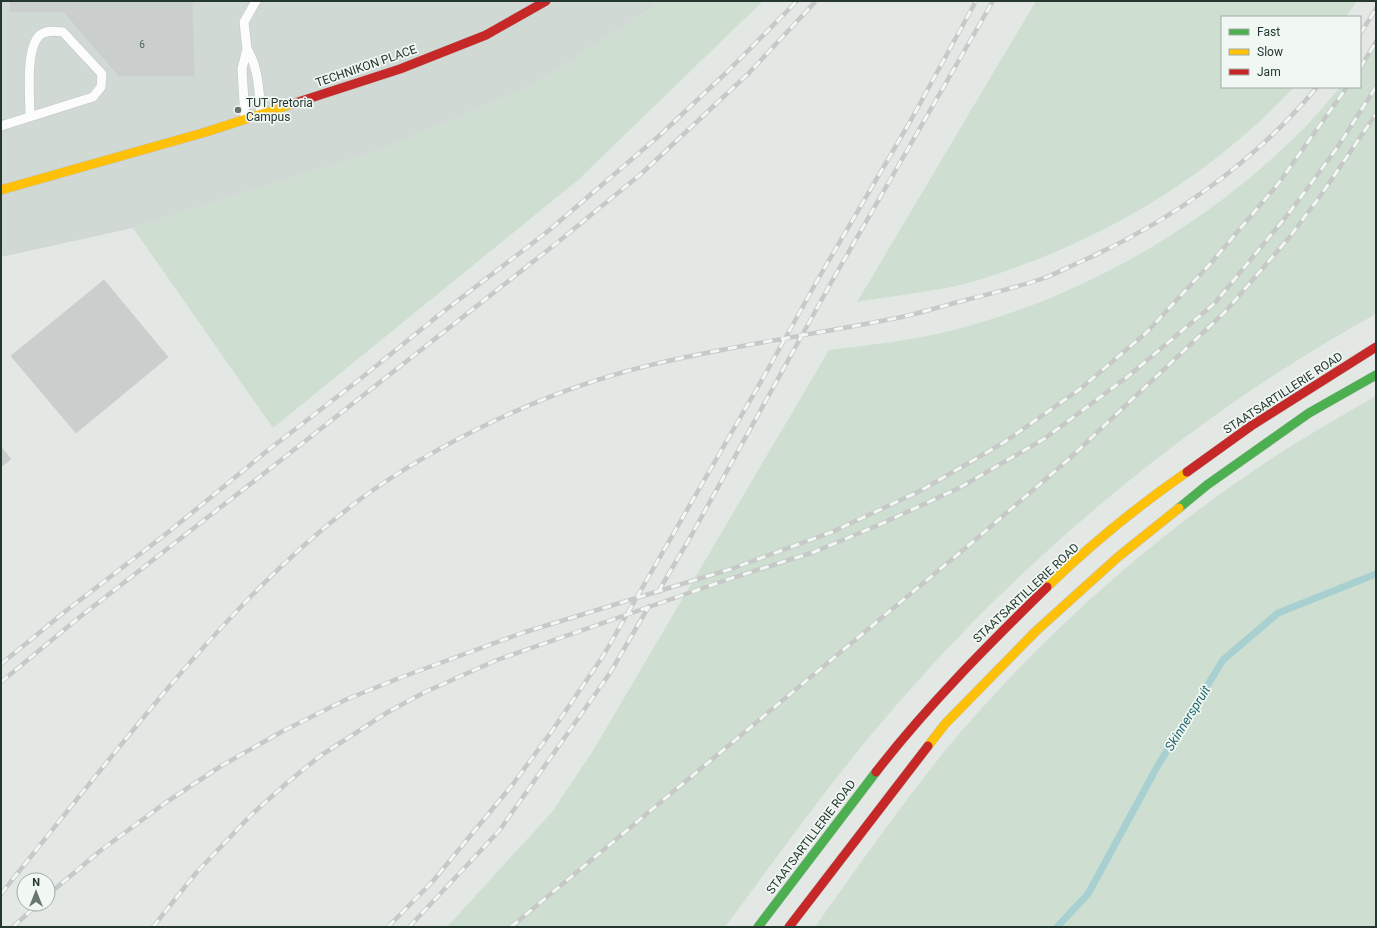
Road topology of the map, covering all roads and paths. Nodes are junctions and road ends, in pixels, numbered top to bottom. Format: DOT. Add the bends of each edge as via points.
graph roads {
  1 [pos="256,1"];
  2 [pos="546,1"];
  3 [pos="247,49"];
  4 [pos="261,114"];
  5 [pos="30,116"];
  6 [pos="245,119"];
  7 [pos="1,126"];
  8 [pos="1,190"];
  9 [pos="1376,347"];
  10 [pos="1376,375"];
  11 [pos="758,927"];
  12 [pos="789,927"];
  1 -- 3 [label="lane" via="244,22"];
  2 -- 4 [label="street, TECHNIKON PLACE" via="478,38 400,69"];
  3 -- 4 [label="lane" via="256,70"];
  3 -- 6 [label="lane" via="242,69"];
  4 -- 6 [label="street, TECHNIKON PLACE"];
  5 -- 5 [label="lane" via="94,97 101,88 102,74 63,32 49,31 40,35 32,46"];
  5 -- 7 [label="lane"];
  6 -- 8 [label="street, TECHNIKON PLACE"];
  9 -- 11 [label="street, STAATSARTILLERIE ROAD" via="1251,426 1158,492 1070,565 980,653 895,748"];
  10 -- 12 [label="street" via="1309,413 1207,485 1118,557 1036,631 946,724"];
}
